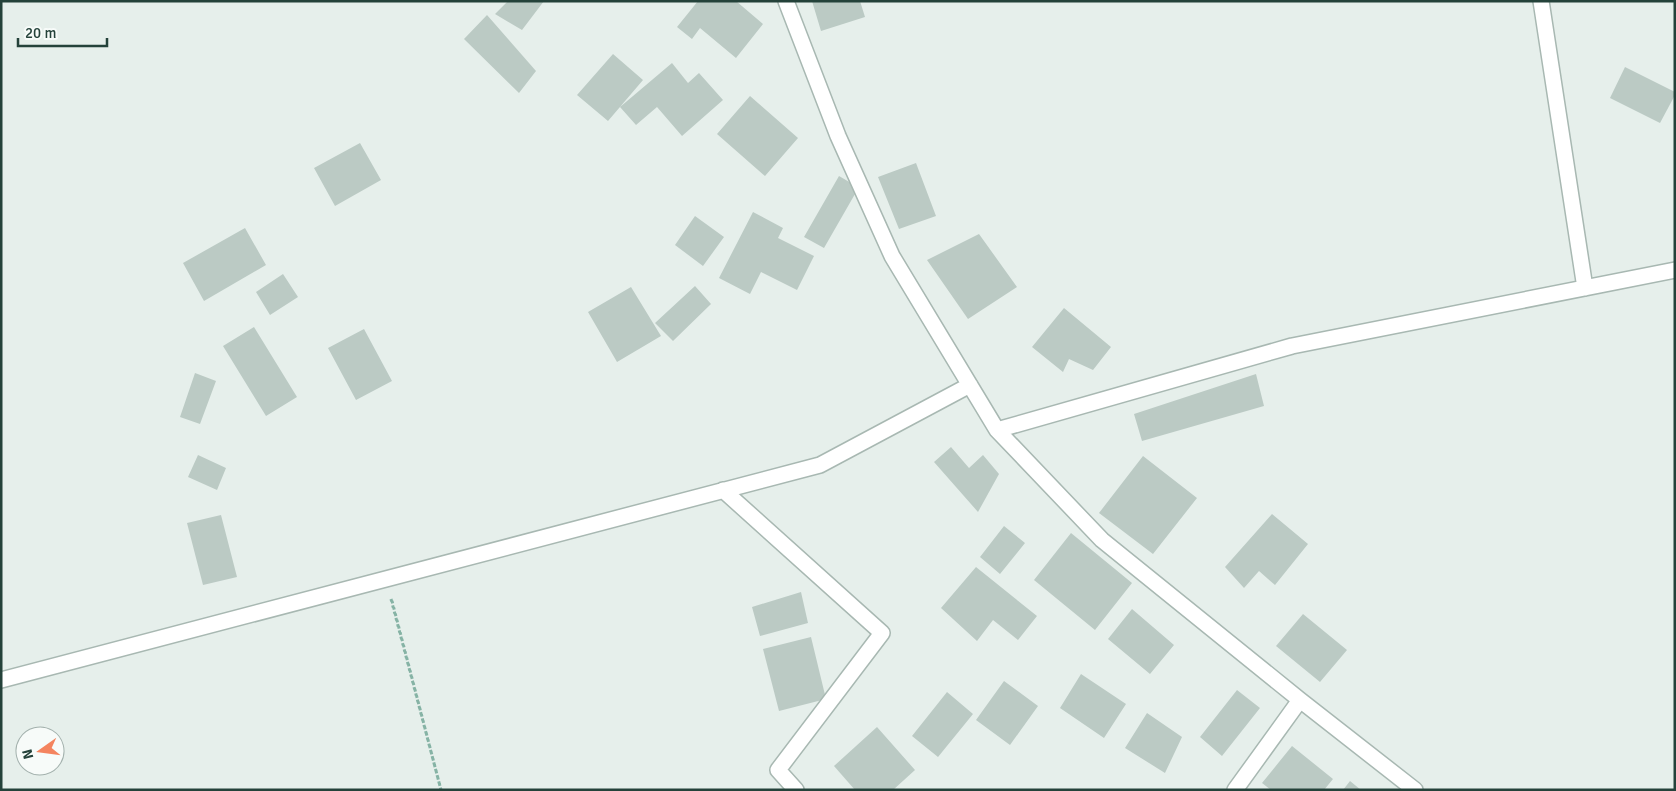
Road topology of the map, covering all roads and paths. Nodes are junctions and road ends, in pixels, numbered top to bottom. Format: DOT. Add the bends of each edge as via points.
graph roads {
  1 [pos="786,1"];
  2 [pos="1541,1"];
  3 [pos="1675,270"];
  4 [pos="1585,288"];
  5 [pos="970,385"];
  6 [pos="997,430"];
  7 [pos="723,490"];
  8 [pos="1,680"];
  9 [pos="1300,700"];
  10 [pos="441,790"];
  11 [pos="796,790"];
  12 [pos="1235,790"];
  13 [pos="1415,790"];
  1 -- 5 [label="street" via="838,136 892,256"];
  2 -- 4 [label="street"];
  3 -- 4 [label="street"];
  4 -- 6 [label="street" via="1292,346"];
  5 -- 6 [label="street"];
  5 -- 7 [label="street" via="820,465"];
  6 -- 9 [label="street" via="1102,540"];
  7 -- 8 [label="street"];
  7 -- 11 [label="street" via="882,634 778,770"];
  9 -- 12 [label="street"];
  9 -- 13 [label="street"];
  10 -- 10 [label="path" via="391,598"];
}
